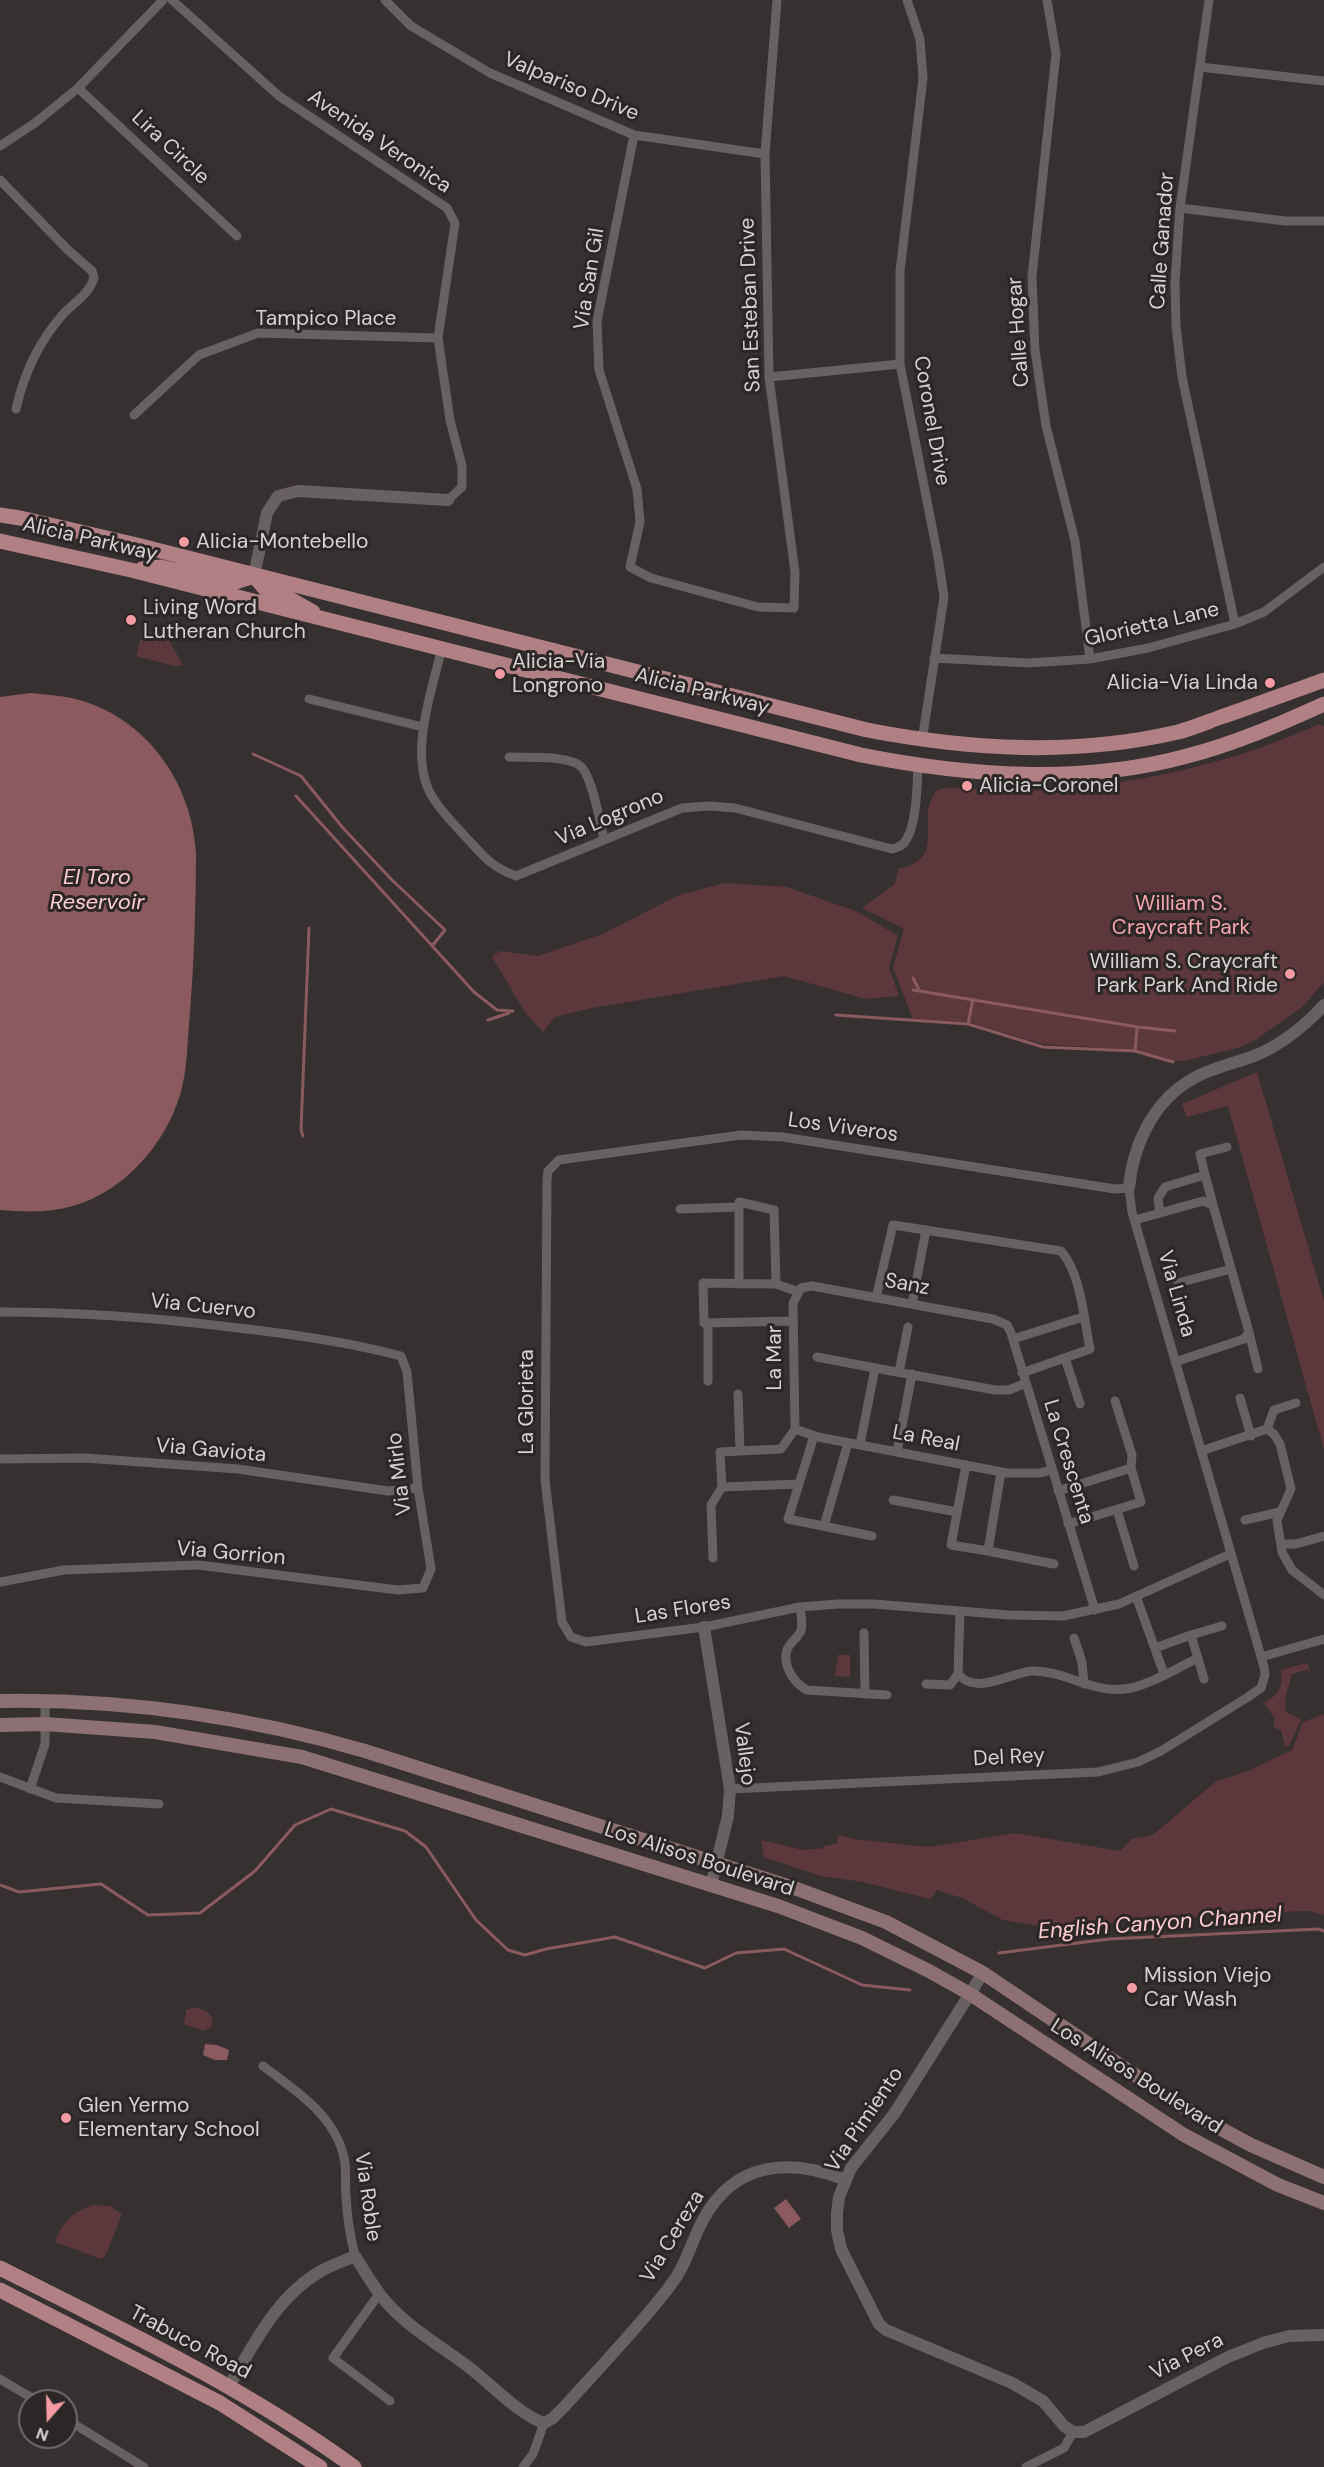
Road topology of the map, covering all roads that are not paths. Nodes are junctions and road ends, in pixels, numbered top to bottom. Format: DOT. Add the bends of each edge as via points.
graph roads {
  1 [pos="163,0"];
  2 [pos="172,0"];
  3 [pos="385,0"];
  4 [pos="777,0"];
  5 [pos="907,0"];
  6 [pos="1047,0"];
  7 [pos="1209,0"];
  8 [pos="1200,67"];
  9 [pos="1324,81"];
  10 [pos="78,88"];
  11 [pos="634,135"];
  12 [pos="0,146"];
  13 [pos="765,154"];
  14 [pos="0,180"];
  15 [pos="1180,208"];
  16 [pos="1324,221"];
  17 [pos="237,236"];
  18 [pos="438,338"];
  19 [pos="900,364"];
  20 [pos="769,377"];
  21 [pos="16,409"];
  22 [pos="134,415"];
  23 [pos="448,500"];
  24 [pos="0,515"];
  25 [pos="0,541"];
  26 [pos="1324,567"];
  27 [pos="131,570"];
  28 [pos="254,576"];
  29 [pos="794,608"];
  30 [pos="326,620"];
  31 [pos="1235,624"];
  32 [pos="442,648"];
  33 [pos="934,658"];
  34 [pos="1090,659"];
  35 [pos="1324,680"];
  36 [pos="309,699"];
  37 [pos="1324,704"];
  38 [pos="423,727"];
  39 [pos="922,741"];
  40 [pos="509,756"];
  41 [pos="918,766"];
  42 [pos="604,839"];
  43 [pos="1324,1005"];
  44 [pos="1227,1147"];
  45 [pos="553,1164"];
  46 [pos="1205,1175"];
  47 [pos="1129,1188"];
  48 [pos="1213,1205"];
  49 [pos="738,1207"];
  50 [pos="680,1209"];
  51 [pos="1160,1213"];
  52 [pos="1135,1220"];
  53 [pos="926,1230"];
  54 [pos="1231,1269"];
  55 [pos="1179,1283"];
  56 [pos="739,1284"];
  57 [pos="776,1284"];
  58 [pos="800,1290"];
  59 [pos="876,1298"];
  60 [pos="912,1304"];
  61 [pos="0,1312"];
  62 [pos="1083,1317"];
  63 [pos="793,1321"];
  64 [pos="708,1323"];
  65 [pos="1007,1325"];
  66 [pos="908,1327"];
  67 [pos="1249,1332"];
  68 [pos="1013,1339"];
  69 [pos="401,1356"];
  70 [pos="817,1357"];
  71 [pos="1065,1358"];
  72 [pos="1175,1362"];
  73 [pos="875,1368"];
  74 [pos="1258,1369"];
  75 [pos="899,1372"];
  76 [pos="1022,1373"];
  77 [pos="912,1374"];
  78 [pos="708,1381"];
  79 [pos="1026,1383"];
  80 [pos="738,1394"];
  81 [pos="1240,1398"];
  82 [pos="1115,1401"];
  83 [pos="1296,1403"];
  84 [pos="1080,1404"];
  85 [pos="795,1429"];
  86 [pos="1267,1429"];
  87 [pos="814,1436"];
  88 [pos="1251,1436"];
  89 [pos="848,1443"];
  90 [pos="860,1445"];
  91 [pos="740,1451"];
  92 [pos="1201,1451"];
  93 [pos="897,1452"];
  94 [pos="0,1459"];
  95 [pos="966,1465"];
  96 [pos="1131,1468"];
  97 [pos="1051,1470"];
  98 [pos="1001,1472"];
  99 [pos="799,1484"];
  100 [pos="722,1487"];
  101 [pos="418,1488"];
  102 [pos="1058,1491"];
  103 [pos="893,1500"];
  104 [pos="1117,1509"];
  105 [pos="957,1512"];
  106 [pos="1280,1512"];
  107 [pos="1245,1520"];
  108 [pos="1068,1524"];
  109 [pos="824,1526"];
  110 [pos="872,1536"];
  111 [pos="1324,1536"];
  112 [pos="1281,1544"];
  113 [pos="988,1551"];
  114 [pos="1230,1554"];
  115 [pos="713,1558"];
  116 [pos="1054,1564"];
  117 [pos="1134,1566"];
  118 [pos="0,1582"];
  119 [pos="423,1588"];
  120 [pos="1324,1595"];
  121 [pos="1136,1596"];
  122 [pos="800,1607"];
  123 [pos="1095,1610"];
  124 [pos="960,1611"];
  125 [pos="1222,1626"];
  126 [pos="704,1627"];
  127 [pos="864,1633"];
  128 [pos="1191,1635"];
  129 [pos="571,1637"];
  130 [pos="1074,1638"];
  131 [pos="1324,1639"];
  132 [pos="1155,1648"];
  133 [pos="1261,1656"];
  134 [pos="1198,1658"];
  135 [pos="958,1674"];
  136 [pos="1164,1674"];
  137 [pos="1204,1679"];
  138 [pos="1264,1683"];
  139 [pos="926,1684"];
  140 [pos="1084,1684"];
  141 [pos="865,1694"];
  142 [pos="887,1695"];
  143 [pos="45,1700"];
  144 [pos="0,1701"];
  145 [pos="45,1724"];
  146 [pos="0,1725"];
  147 [pos="0,1777"];
  148 [pos="30,1789"];
  149 [pos="730,1789"];
  150 [pos="159,1804"];
  151 [pos="716,1863"];
  152 [pos="711,1885"];
  153 [pos="983,1972"];
  154 [pos="970,1994"];
  155 [pos="263,2066"];
  156 [pos="1324,2177"];
  157 [pos="846,2180"];
  158 [pos="1324,2203"];
  159 [pos="355,2256"];
  160 [pos="0,2268"];
  161 [pos="0,2290"];
  162 [pos="380,2294"];
  163 [pos="1324,2335"];
  164 [pos="0,2379"];
  165 [pos="229,2386"];
  166 [pos="18,2390"];
  167 [pos="390,2401"];
  168 [pos="220,2403"];
  169 [pos="544,2423"];
  170 [pos="78,2426"];
  171 [pos="1073,2432"];
  172 [pos="144,2467"];
  173 [pos="320,2467"];
  174 [pos="354,2467"];
  175 [pos="523,2467"];
  176 [pos="1026,2467"];
  1 -- 10 [label="street"];
  2 -- 18 [label="street, Avenida Veronica" via="279,96 447,208 455,223"];
  3 -- 11 [label="street, Valpariso Drive" via="411,26 490,73"];
  4 -- 13 [label="street, San Esteban Drive"];
  5 -- 19 [label="street, Coronel Drive" via="920,39 923,78 900,272"];
  6 -- 34 [label="street, Calle Hogar" via="1056,54 1032,277 1035,350 1046,426 1075,541"];
  7 -- 8 [label="street, Calle Ganador"];
  8 -- 9 [label="street"];
  8 -- 15 [label="street, Calle Ganador"];
  10 -- 12 [label="street"];
  10 -- 17 [label="street, Lira Circle"];
  11 -- 13 [label="street, Valpariso Drive"];
  11 -- 29 [label="street, Via San Gil" via="597,321 599,370 637,489 640,522 630,567 651,578 758,607"];
  13 -- 20 [label="street, San Esteban Drive"];
  14 -- 21 [label="street" via="92,271 94,278 86,294 46,335 22,383"];
  15 -- 16 [label="street" via="1285,221"];
  15 -- 31 [label="street, Calle Ganador" via="1175,283 1182,377"];
  18 -- 22 [label="street, Tampico Place" via="258,333 199,355"];
  18 -- 23 [label="street, Avenida Veronica" via="450,420 462,466 462,488"];
  19 -- 20 [label="street"];
  19 -- 33 [label="street, Coronel Drive" via="944,597"];
  20 -- 29 [label="street, San Esteban Drive" via="795,572"];
  23 -- 28 [label="street" via="298,491 278,496 267,513"];
  24 -- 28 [label="main road, Alicia Parkway"];
  25 -- 27 [label="main road, Alicia Parkway"];
  26 -- 31 [label="street, Glorietta Lane" via="1264,612"];
  27 -- 28 [label="main road" via="161,567 232,583"];
  27 -- 30 [label="main road, Alicia Parkway"];
  28 -- 30 [label="main road" via="267,591"];
  28 -- 39 [label="main road, Alicia Parkway"];
  30 -- 32 [label="main road, Alicia Parkway"];
  31 -- 34 [label="street, Glorietta Lane"];
  32 -- 38 [label="street, Via Logrono"];
  32 -- 41 [label="main road, Alicia Parkway" via="861,755"];
  33 -- 34 [label="street, Glorietta Lane" via="1028,663"];
  33 -- 39 [label="street, Coronel Drive"];
  35 -- 39 [label="main road, Alicia Parkway" via="1180,731 1119,743 993,748"];
  36 -- 38 [label="street"];
  37 -- 41 [label="main road, Alicia Parkway" via="1187,756 1123,769 1002,774"];
  38 -- 42 [label="street, Via Logrono" via="424,775 431,796 496,869 516,876"];
  39 -- 41 [label="main road"];
  40 -- 42 [label="street" via="579,765 587,773"];
  41 -- 42 [label="street, Via Logrono" via="910,833 903,845 892,849 735,808 709,806 682,808"];
  43 -- 47 [label="street, Via Linda" via="1285,1039 1178,1088 1146,1126"];
  44 -- 46 [label="street" via="1200,1154"];
  45 -- 47 [label="street, Los Viveros" via="566,1158 741,1135 783,1137"];
  45 -- 129 [label="street, La Glorieta" via="547,1180 545,1480 562,1622"];
  46 -- 48 [label="street"];
  46 -- 51 [label="street" via="1165,1187 1158,1198"];
  47 -- 52 [label="street, Via Linda"];
  48 -- 51 [label="street" via="1203,1201"];
  48 -- 54 [label="street"];
  49 -- 50 [label="street"];
  49 -- 56 [label="street"];
  49 -- 57 [label="street" via="739,1202 774,1210"];
  51 -- 52 [label="street"];
  52 -- 72 [label="street, Via Linda"];
  53 -- 59 [label="street" via="893,1225"];
  53 -- 60 [label="street"];
  53 -- 62 [label="street" via="1062,1251 1070,1261"];
  54 -- 55 [label="street"];
  54 -- 67 [label="street"];
  56 -- 57 [label="street, Sanz"];
  56 -- 64 [label="street, Sanz" via="703,1283 704,1323"];
  57 -- 58 [label="street, Sanz"];
  58 -- 59 [label="street, Sanz" via="812,1286"];
  58 -- 63 [label="street, La Mar" via="793,1303"];
  59 -- 60 [label="street, Sanz"];
  60 -- 65 [label="street, Sanz"];
  61 -- 69 [label="street, Via Cuervo" via="70,1312 207,1324 281,1333"];
  62 -- 68 [label="street"];
  62 -- 71 [label="street" via="1090,1349"];
  63 -- 64 [label="street"];
  63 -- 85 [label="street, La Mar"];
  64 -- 78 [label="street"];
  65 -- 68 [label="street, La Crescenta"];
  66 -- 75 [label="street"];
  67 -- 72 [label="street" via="1244,1339"];
  67 -- 74 [label="street"];
  68 -- 76 [label="street, La Crescenta"];
  69 -- 101 [label="street, Via Mirlo" via="407,1372"];
  70 -- 73 [label="street"];
  71 -- 76 [label="street"];
  71 -- 84 [label="street"];
  72 -- 92 [label="street, Via Linda"];
  73 -- 75 [label="street"];
  73 -- 90 [label="street"];
  75 -- 77 [label="street"];
  76 -- 79 [label="street, La Crescenta"];
  77 -- 79 [label="street" via="995,1390 1009,1390"];
  77 -- 93 [label="street"];
  79 -- 97 [label="street, La Crescenta"];
  80 -- 91 [label="street"];
  81 -- 88 [label="street"];
  82 -- 96 [label="street" via="1132,1455"];
  83 -- 86 [label="street" via="1274,1410"];
  85 -- 87 [label="street, La Real"];
  85 -- 91 [label="street" via="781,1449"];
  86 -- 88 [label="street"];
  86 -- 106 [label="street" via="1280,1444 1291,1489"];
  87 -- 89 [label="street, La Real"];
  87 -- 99 [label="street"];
  88 -- 92 [label="street"];
  89 -- 90 [label="street, La Real"];
  89 -- 109 [label="street"];
  90 -- 93 [label="street, La Real"];
  91 -- 100 [label="street" via="720,1452"];
  92 -- 114 [label="street, Via Linda"];
  93 -- 95 [label="street, La Real"];
  94 -- 101 [label="street, Via Gaviota" via="85,1458 238,1469 388,1491"];
  95 -- 98 [label="street, La Real"];
  95 -- 105 [label="street"];
  96 -- 102 [label="street"];
  96 -- 104 [label="street" via="1141,1502"];
  97 -- 98 [label="street, La Real" via="1027,1474"];
  97 -- 102 [label="street, La Crescenta"];
  98 -- 113 [label="street"];
  99 -- 100 [label="street"];
  99 -- 109 [label="street" via="788,1519"];
  100 -- 115 [label="street" via="711,1504"];
  101 -- 119 [label="street, Via Mirlo" via="431,1569"];
  102 -- 108 [label="street, La Crescenta"];
  103 -- 105 [label="street"];
  104 -- 108 [label="street"];
  104 -- 117 [label="street"];
  105 -- 113 [label="street" via="951,1545"];
  106 -- 107 [label="street"];
  106 -- 112 [label="street" via="1276,1520"];
  108 -- 123 [label="street, La Crescenta"];
  109 -- 110 [label="street"];
  111 -- 112 [label="street"];
  112 -- 120 [label="street" via="1292,1570"];
  113 -- 116 [label="street"];
  114 -- 121 [label="street, Las Flores"];
  114 -- 133 [label="street, Via Linda"];
  118 -- 119 [label="street, Via Gorrion" via="64,1570 198,1565 398,1590"];
  121 -- 123 [label="street, Las Flores"];
  121 -- 132 [label="street"];
  122 -- 124 [label="street, Las Flores" via="874,1604"];
  122 -- 126 [label="street, Las Flores"];
  122 -- 141 [label="street" via="800,1634 787,1650 786,1658 796,1683 807,1690"];
  123 -- 124 [label="street, Las Flores" via="1063,1616"];
  124 -- 135 [label="street"];
  125 -- 128 [label="street"];
  126 -- 129 [label="street, Las Flores" via="586,1642"];
  126 -- 149 [label="street, Vallejo"];
  127 -- 141 [label="street"];
  128 -- 132 [label="street"];
  128 -- 134 [label="street"];
  130 -- 140 [label="street"];
  131 -- 133 [label="street"];
  132 -- 136 [label="street"];
  133 -- 138 [label="street, Via Linda"];
  134 -- 136 [label="street"];
  134 -- 137 [label="street"];
  135 -- 139 [label="street" via="950,1685"];
  135 -- 140 [label="street" via="969,1682 979,1683 1034,1671"];
  136 -- 140 [label="street" via="1119,1690"];
  138 -- 149 [label="street, Del Rey" via="1161,1751 1138,1762 1098,1772"];
  141 -- 142 [label="street"];
  143 -- 144 [label="main road, Los Alisos Boulevard"];
  143 -- 145 [label="street"];
  143 -- 151 [label="main road, Los Alisos Boulevard" via="171,1709 296,1732"];
  145 -- 146 [label="main road, Los Alisos Boulevard"];
  145 -- 148 [label="street" via="45,1744"];
  145 -- 152 [label="main road, Los Alisos Boulevard" via="166,1733 302,1757"];
  147 -- 148 [label="street"];
  148 -- 150 [label="street" via="56,1798"];
  149 -- 151 [label="street, Vallejo" via="728,1816"];
  151 -- 152 [label="street, Vallejo"];
  151 -- 153 [label="main road, Los Alisos Boulevard" via="865,1913"];
  152 -- 154 [label="main road, Los Alisos Boulevard" via="862,1938"];
  153 -- 154 [label="street, Via Pimiento"];
  153 -- 156 [label="main road, Los Alisos Boulevard" via="1193,2113 1251,2145"];
  154 -- 157 [label="street, Via Pimiento" via="894,2114 851,2168"];
  154 -- 158 [label="main road, Los Alisos Boulevard" via="1184,2135 1278,2185"];
  155 -- 159 [label="street, Via Roble" via="320,2112 339,2142 345,2163 347,2218"];
  157 -- 169 [label="street, Via Cereza" via="817,2170 787,2166 755,2172 729,2187 710,2207 669,2288 559,2413"];
  157 -- 171 [label="street, Via Pimiento" via="837,2213 841,2249 879,2324 897,2336 1012,2383 1043,2401"];
  159 -- 162 [label="street, Via Roble"];
  159 -- 165 [label="street" via="322,2271 289,2297 267,2322"];
  160 -- 165 [label="main road, Trabuco Road"];
  161 -- 168 [label="main road, Trabuco Road"];
  162 -- 167 [label="street" via="333,2358"];
  162 -- 169 [label="street, Via Roble" via="409,2324 529,2416"];
  163 -- 171 [label="street, Via Pera" via="1289,2336 1263,2343 1228,2357 1084,2432"];
  164 -- 166 [label="street"];
  165 -- 168 [label="street"];
  165 -- 174 [label="main road, Trabuco Road"];
  168 -- 173 [label="main road, Trabuco Road"];
  169 -- 175 [label="street" via="533,2454"];
  170 -- 172 [label="street"];
  171 -- 176 [label="street" via="1064,2448"];
}
